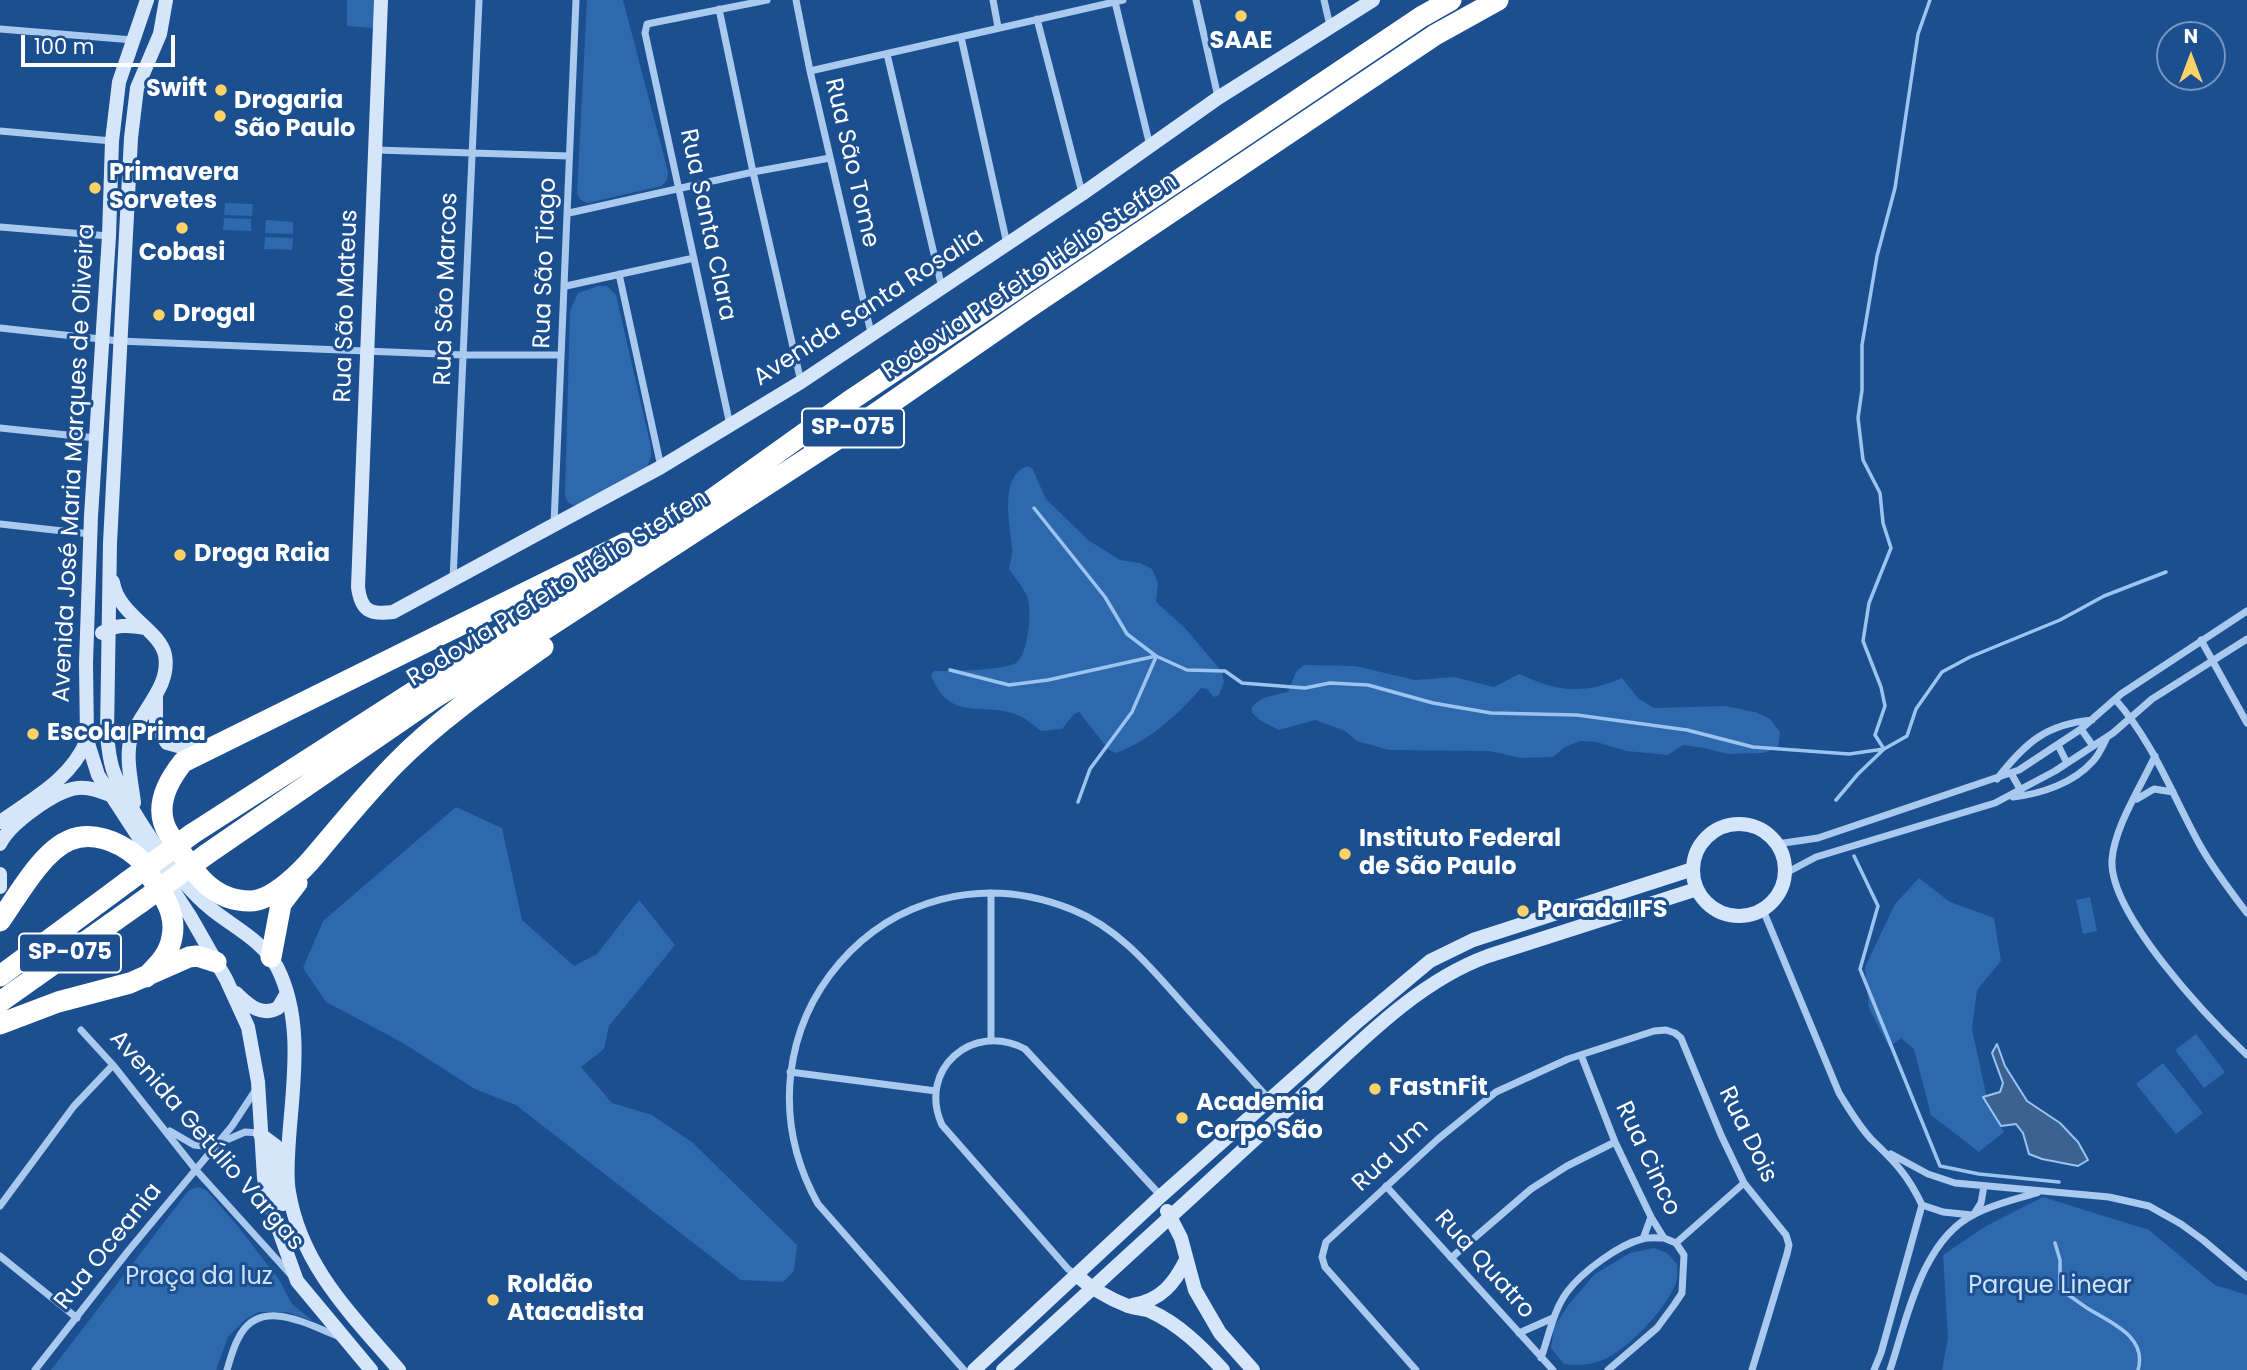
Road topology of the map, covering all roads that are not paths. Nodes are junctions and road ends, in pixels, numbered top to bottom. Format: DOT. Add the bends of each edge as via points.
graph roads {
  1 [pos="147,0"];
  2 [pos="166,0"];
  3 [pos="381,0"];
  4 [pos="479,0"];
  5 [pos="576,0"];
  6 [pos="767,0"];
  7 [pos="796,0"];
  8 [pos="993,0"];
  9 [pos="1196,0"];
  10 [pos="1324,0"];
  11 [pos="1373,0"];
  12 [pos="1451,0"];
  13 [pos="1498,0"];
  14 [pos="1119,1"];
  15 [pos="719,9"];
  16 [pos="1037,19"];
  17 [pos="1330,26"];
  18 [pos="998,27"];
  19 [pos="0,29"];
  20 [pos="961,37"];
  21 [pos="133,40"];
  22 [pos="887,54"];
  23 [pos="810,71"];
  24 [pos="138,83"];
  25 [pos="1218,98"];
  26 [pos="117,103"];
  27 [pos="0,131"];
  28 [pos="131,138"];
  29 [pos="112,141"];
  30 [pos="1150,145"];
  31 [pos="376,150"];
  32 [pos="472,152"];
  33 [pos="569,156"];
  34 [pos="830,158"];
  35 [pos="753,172"];
  36 [pos="680,188"];
  37 [pos="1082,194"];
  38 [pos="569,213"];
  39 [pos="0,227"];
  40 [pos="109,236"];
  41 [pos="1007,244"];
  42 [pos="694,258"];
  43 [pos="619,274"];
  44 [pos="566,286"];
  45 [pos="942,288"];
  46 [pos="0,328"];
  47 [pos="872,333"];
  48 [pos="103,340"];
  49 [pos="119,341"];
  50 [pos="368,350"];
  51 [pos="464,355"];
  52 [pos="561,355"];
  53 [pos="801,382"];
  54 [pos="730,425"];
  55 [pos="0,428"];
  56 [pos="96,438"];
  57 [pos="662,467"];
  58 [pos="709,513"];
  59 [pos="0,524"];
  60 [pos="554,527"];
  61 [pos="91,534"];
  62 [pos="110,566"];
  63 [pos="453,580"];
  64 [pos="369,611"];
  65 [pos="2247,611"];
  66 [pos="144,628"];
  67 [pos="107,629"];
  68 [pos="2247,639"];
  69 [pos="2201,640"];
  70 [pos="87,648"];
  71 [pos="2214,660"];
  72 [pos="156,694"];
  73 [pos="2115,699"];
  74 [pos="2131,717"];
  75 [pos="2092,720"];
  76 [pos="2247,723"];
  77 [pos="2081,729"];
  78 [pos="2108,736"];
  79 [pos="87,740"];
  80 [pos="2058,745"];
  81 [pos="2093,746"];
  82 [pos="210,748"];
  83 [pos="2155,756"];
  84 [pos="2067,763"];
  85 [pos="2011,773"];
  86 [pos="1996,779"];
  87 [pos="2021,791"];
  88 [pos="2174,792"];
  89 [pos="110,795"];
  90 [pos="2005,798"];
  91 [pos="2134,801"];
  92 [pos="134,811"];
  93 [pos="0,822"];
  94 [pos="329,839"];
  95 [pos="0,844"];
  96 [pos="1777,844"];
  97 [pos="1693,869"];
  98 [pos="1786,873"];
  99 [pos="0,874"];
  100 [pos="0,887"];
  101 [pos="1697,889"];
  102 [pos="991,893"];
  103 [pos="1763,910"];
  104 [pos="2247,913"];
  105 [pos="0,921"];
  106 [pos="206,943"];
  107 [pos="271,957"];
  108 [pos="216,962"];
  109 [pos="0,976"];
  110 [pos="146,976"];
  111 [pos="230,987"];
  112 [pos="287,993"];
  113 [pos="0,1002"];
  114 [pos="0,1024"];
  115 [pos="81,1030"];
  116 [pos="1675,1033"];
  117 [pos="991,1040"];
  118 [pos="1581,1055"];
  119 [pos="2247,1055"];
  120 [pos="113,1065"];
  121 [pos="790,1072"];
  122 [pos="258,1082"];
  123 [pos="936,1091"];
  124 [pos="1269,1100"];
  125 [pos="163,1126"];
  126 [pos="260,1134"];
  127 [pos="1615,1142"];
  128 [pos="213,1147"];
  129 [pos="1884,1150"];
  130 [pos="196,1170"];
  131 [pos="1744,1183"];
  132 [pos="1386,1186"];
  133 [pos="1984,1186"];
  134 [pos="2042,1192"];
  135 [pos="1161,1196"];
  136 [pos="1922,1205"];
  137 [pos="0,1206"];
  138 [pos="1973,1215"];
  139 [pos="1168,1217"];
  140 [pos="1651,1217"];
  141 [pos="1664,1238"];
  142 [pos="1643,1239"];
  143 [pos="1676,1243"];
  144 [pos="303,1245"];
  145 [pos="0,1256"];
  146 [pos="1451,1258"];
  147 [pos="1186,1260"];
  148 [pos="1076,1275"];
  149 [pos="2247,1277"];
  150 [pos="297,1281"];
  151 [pos="1093,1288"];
  152 [pos="1128,1306"];
  153 [pos="77,1318"];
  154 [pos="1553,1318"];
  155 [pos="1519,1333"];
  156 [pos="344,1338"];
  157 [pos="1541,1358"];
  158 [pos="1548,1368"];
  159 [pos="1607,1369"];
  160 [pos="35,1370"];
  161 [pos="227,1370"];
  162 [pos="371,1370"];
  163 [pos="399,1370"];
  164 [pos="964,1370"];
  165 [pos="974,1370"];
  166 [pos="1003,1370"];
  167 [pos="1223,1370"];
  168 [pos="1253,1370"];
  169 [pos="1416,1370"];
  170 [pos="1752,1370"];
  171 [pos="1874,1370"];
  172 [pos="1890,1370"];
  1 -- 21 [label="street, Avenida José Maria Marques de Oliveira"];
  2 -- 24 [label="street, Avenida José Maria Marques de Oliveira" via="160,34"];
  3 -- 31 [label="street, Rua São Mateus"];
  4 -- 32 [label="street, Rua São Marcos"];
  5 -- 33 [label="street, Rua São Tiago"];
  6 -- 15 [label="street"];
  7 -- 23 [label="street, Rua São Tome"];
  8 -- 18 [label="street"];
  9 -- 25 [label="street"];
  10 -- 17 [label="street"];
  11 -- 17 [label="street, Avenida Santa Rosalia"];
  12 -- 58 [label="highway, Rodovia Prefeito Hélio Steffen / SP-075" via="848,402"];
  13 -- 58 [label="highway, Rodovia Prefeito Hélio Steffen / SP-075" via="1435,35"];
  14 -- 16 [label="street"];
  14 -- 30 [label="street"];
  15 -- 35 [label="street"];
  15 -- 36 [label="street, Rua Santa Clara" via="647,24 645,33"];
  16 -- 18 [label="street"];
  16 -- 37 [label="street"];
  17 -- 25 [label="street, Avenida Santa Rosalia"];
  18 -- 20 [label="street"];
  19 -- 21 [label="street"];
  20 -- 22 [label="street"];
  20 -- 41 [label="street"];
  21 -- 24 [label="street" via="146,51"];
  21 -- 26 [label="street, Avenida José Maria Marques de Oliveira"];
  22 -- 23 [label="street"];
  22 -- 45 [label="street"];
  23 -- 34 [label="street, Rua São Tome"];
  24 -- 28 [label="street, Avenida José Maria Marques de Oliveira"];
  25 -- 30 [label="street, Avenida Santa Rosalia"];
  26 -- 28 [label="street" via="120,142"];
  26 -- 29 [label="street, Avenida José Maria Marques de Oliveira"];
  27 -- 29 [label="street"];
  28 -- 49 [label="street, Avenida José Maria Marques de Oliveira"];
  29 -- 40 [label="street, Avenida José Maria Marques de Oliveira"];
  30 -- 37 [label="street, Avenida Santa Rosalia"];
  31 -- 32 [label="street"];
  31 -- 50 [label="street, Rua São Mateus"];
  32 -- 33 [label="street"];
  32 -- 51 [label="street, Rua São Marcos"];
  33 -- 38 [label="street, Rua São Tiago"];
  34 -- 35 [label="street"];
  34 -- 47 [label="street, Rua São Tome"];
  35 -- 36 [label="street"];
  35 -- 53 [label="street"];
  36 -- 38 [label="street"];
  36 -- 42 [label="street, Rua Santa Clara"];
  37 -- 41 [label="street, Avenida Santa Rosalia"];
  38 -- 44 [label="street, Rua São Tiago"];
  39 -- 40 [label="street"];
  40 -- 48 [label="street, Avenida José Maria Marques de Oliveira"];
  41 -- 45 [label="street, Avenida Santa Rosalia"];
  42 -- 43 [label="street"];
  42 -- 54 [label="street, Rua Santa Clara"];
  43 -- 44 [label="street"];
  43 -- 57 [label="street"];
  44 -- 52 [label="street, Rua São Tiago"];
  45 -- 47 [label="street, Avenida Santa Rosalia"];
  46 -- 48 [label="street"];
  47 -- 53 [label="street, Avenida Santa Rosalia"];
  48 -- 49 [label="street"];
  48 -- 56 [label="street, Avenida José Maria Marques de Oliveira"];
  49 -- 50 [label="street"];
  49 -- 62 [label="street, Avenida José Maria Marques de Oliveira"];
  50 -- 51 [label="street"];
  50 -- 64 [label="street, Rua São Mateus" via="358,587 360,600"];
  51 -- 52 [label="street"];
  51 -- 63 [label="street, Rua São Marcos"];
  52 -- 60 [label="street, Rua São Tiago"];
  53 -- 54 [label="street, Avenida Santa Rosalia"];
  54 -- 57 [label="street, Avenida Santa Rosalia"];
  55 -- 56 [label="street"];
  56 -- 61 [label="street, Avenida José Maria Marques de Oliveira"];
  57 -- 60 [label="street, Avenida Santa Rosalia"];
  58 -- 82 [label="highway"];
  58 -- 94 [label="highway" via="625,591 467,702 395,764"];
  58 -- 109 [label="highway, Rodovia Prefeito Hélio Steffen / SP-075, bridge" via="192,834"];
  58 -- 113 [label="highway, Rodovia Prefeito Hélio Steffen / SP-075, bridge" via="522,645 434,698 207,853"];
  59 -- 61 [label="street"];
  60 -- 63 [label="street, Avenida Santa Rosalia"];
  61 -- 70 [label="street, Avenida José Maria Marques de Oliveira"];
  62 -- 66 [label="street" via="116,594"];
  62 -- 67 [label="street, Avenida José Maria Marques de Oliveira"];
  63 -- 64 [label="street, Avenida Santa Rosalia" via="394,612"];
  65 -- 69 [label="street"];
  66 -- 67 [label="street"];
  66 -- 72 [label="street" via="157,638 165,655 163,681"];
  67 -- 70 [label="street"];
  67 -- 92 [label="street, Avenida José Maria Marques de Oliveira" via="108,751"];
  68 -- 71 [label="street"];
  69 -- 71 [label="street"];
  69 -- 73 [label="street"];
  70 -- 79 [label="street, Avenida José Maria Marques de Oliveira"];
  71 -- 74 [label="street"];
  71 -- 76 [label="street"];
  72 -- 82 [label="street" via="156,727 167,743 176,748"];
  72 -- 92 [label="street" via="131,738"];
  73 -- 74 [label="street"];
  73 -- 75 [label="street"];
  74 -- 78 [label="street"];
  74 -- 83 [label="street"];
  75 -- 77 [label="street"];
  75 -- 86 [label="street" via="2056,726 2034,739"];
  77 -- 80 [label="street"];
  77 -- 81 [label="street"];
  78 -- 81 [label="street"];
  78 -- 90 [label="street" via="2091,764 2070,779 2045,791"];
  79 -- 89 [label="street, Avenida José Maria Marques de Oliveira" via="94,766"];
  79 -- 93 [label="street" via="80,758 64,776"];
  80 -- 84 [label="street"];
  80 -- 85 [label="street"];
  81 -- 84 [label="street"];
  82 -- 94 [label="highway" via="183,762 165,789 162,804 166,829 204,885 229,898 259,900 284,886"];
  83 -- 88 [label="street"];
  83 -- 91 [label="street"];
  84 -- 87 [label="street"];
  85 -- 86 [label="street"];
  85 -- 87 [label="street"];
  86 -- 96 [label="street" via="1818,838"];
  87 -- 90 [label="street"];
  88 -- 91 [label="street" via="2154,789"];
  88 -- 104 [label="street" via="2201,847"];
  89 -- 95 [label="street" via="80,788 59,794 9,830"];
  89 -- 106 [label="street, Avenida José Maria Marques de Oliveira"];
  90 -- 98 [label="street" via="1816,857"];
  91 -- 119 [label="street" via="2112,857 2122,901 2186,992"];
  92 -- 107 [label="street, Avenida José Maria Marques de Oliveira" via="181,880"];
  94 -- 107 [label="highway" via="281,904"];
  96 -- 97 [label="street" via="1755,827 1726,826 1703,842"];
  96 -- 98 [label="street"];
  97 -- 101 [label="street"];
  97 -- 124 [label="street" via="1448,950 1410,976"];
  98 -- 103 [label="street" via="1774,900"];
  99 -- 100 [label="street"];
  101 -- 103 [label="street" via="1706,902 1726,914 1748,916"];
  101 -- 139 [label="street" via="1488,956 1444,975 1402,1006"];
  102 -- 117 [label="street"];
  102 -- 121 [label="street" via="923,905 863,939 816,995 800,1028"];
  102 -- 124 [label="street" via="1059,904 1119,937"];
  103 -- 129 [label="street" via="1839,1093"];
  105 -- 110 [label="highway" via="56,848 69,840 98,837 137,857 173,918 167,954"];
  106 -- 108 [label="street, Avenida Getúlio Vargas"];
  107 -- 112 [label="street, Avenida Getúlio Vargas"];
  108 -- 110 [label="highway" via="188,957"];
  108 -- 111 [label="street, Avenida Getúlio Vargas"];
  110 -- 114 [label="highway"];
  111 -- 112 [label="street" via="264,1012 278,1008"];
  111 -- 122 [label="street, Avenida Getúlio Vargas" via="248,1027"];
  112 -- 144 [label="street, Avenida Getúlio Vargas" via="294,1022 289,1190"];
  115 -- 120 [label="street, Avenida Getúlio Vargas"];
  116 -- 118 [label="street, Rua Um" via="1654,1031"];
  116 -- 131 [label="street, Rua Dois" via="1688,1052"];
  117 -- 123 [label="street" via="965,1048 951,1059"];
  117 -- 135 [label="street" via="1009,1042 1032,1055"];
  118 -- 127 [label="street, Rua Cinco"];
  118 -- 132 [label="street, Rua Um" via="1531,1074 1480,1103"];
  120 -- 125 [label="street, Avenida Getúlio Vargas"];
  120 -- 137 [label="street" via="80,1099"];
  121 -- 123 [label="street"];
  121 -- 164 [label="street" via="792,1136 818,1204"];
  122 -- 126 [label="street, Avenida Getúlio Vargas"];
  122 -- 128 [label="street, Rua Oceania" via="245,1110"];
  123 -- 148 [label="street" via="939,1117 947,1133"];
  124 -- 135 [label="street"];
  125 -- 128 [label="street" via="194,1145"];
  125 -- 130 [label="street, Avenida Getúlio Vargas"];
  126 -- 128 [label="street, Rua Oceania" via="233,1135"];
  126 -- 144 [label="street" via="276,1146 278,1183 289,1229"];
  126 -- 150 [label="street, Avenida Getúlio Vargas" via="269,1203"];
  127 -- 140 [label="street, Rua Cinco"];
  127 -- 146 [label="street" via="1531,1189"];
  128 -- 130 [label="street, Rua Oceania"];
  129 -- 133 [label="street" via="1943,1180"];
  129 -- 136 [label="street" via="1909,1179"];
  130 -- 150 [label="street, Avenida Getúlio Vargas"];
  130 -- 153 [label="street, Rua Oceania"];
  131 -- 143 [label="street"];
  131 -- 170 [label="street, Rua Dois" via="1782,1228 1789,1245"];
  132 -- 146 [label="street, Rua Quatro"];
  132 -- 169 [label="street, Rua Um" via="1326,1242 1322,1256 1329,1273"];
  133 -- 134 [label="street"];
  133 -- 138 [label="street"];
  134 -- 138 [label="street"];
  134 -- 149 [label="street" via="2109,1197 2149,1206 2181,1224"];
  135 -- 139 [label="street"];
  135 -- 148 [label="street"];
  136 -- 138 [label="street"];
  136 -- 171 [label="street"];
  138 -- 172 [label="street" via="1952,1230 1924,1268"];
  139 -- 147 [label="street" via="1181,1238"];
  139 -- 151 [label="street"];
  140 -- 141 [label="street, Rua Cinco"];
  140 -- 142 [label="street"];
  141 -- 142 [label="street"];
  141 -- 143 [label="street, Rua Cinco"];
  142 -- 154 [label="street" via="1594,1266 1567,1292"];
  143 -- 159 [label="street, Rua Cinco" via="1684,1255 1682,1293 1657,1328"];
  144 -- 163 [label="street, Avenida Getúlio Vargas" via="328,1285"];
  145 -- 153 [label="street"];
  146 -- 155 [label="street, Rua Quatro"];
  147 -- 152 [label="street" via="1163,1293"];
  147 -- 168 [label="street" via="1195,1290 1214,1323"];
  148 -- 151 [label="street"];
  148 -- 165 [label="street"];
  150 -- 156 [label="street, Avenida Getúlio Vargas"];
  151 -- 152 [label="street"];
  151 -- 166 [label="street"];
  152 -- 167 [label="street" via="1174,1324"];
  153 -- 160 [label="street, Rua Oceania"];
  154 -- 155 [label="street"];
  154 -- 157 [label="street"];
  155 -- 157 [label="street, Rua Quatro"];
  156 -- 161 [label="street" via="265,1314 238,1337"];
  156 -- 162 [label="street, Avenida Getúlio Vargas"];
  157 -- 158 [label="street, Rua Quatro"];
}
